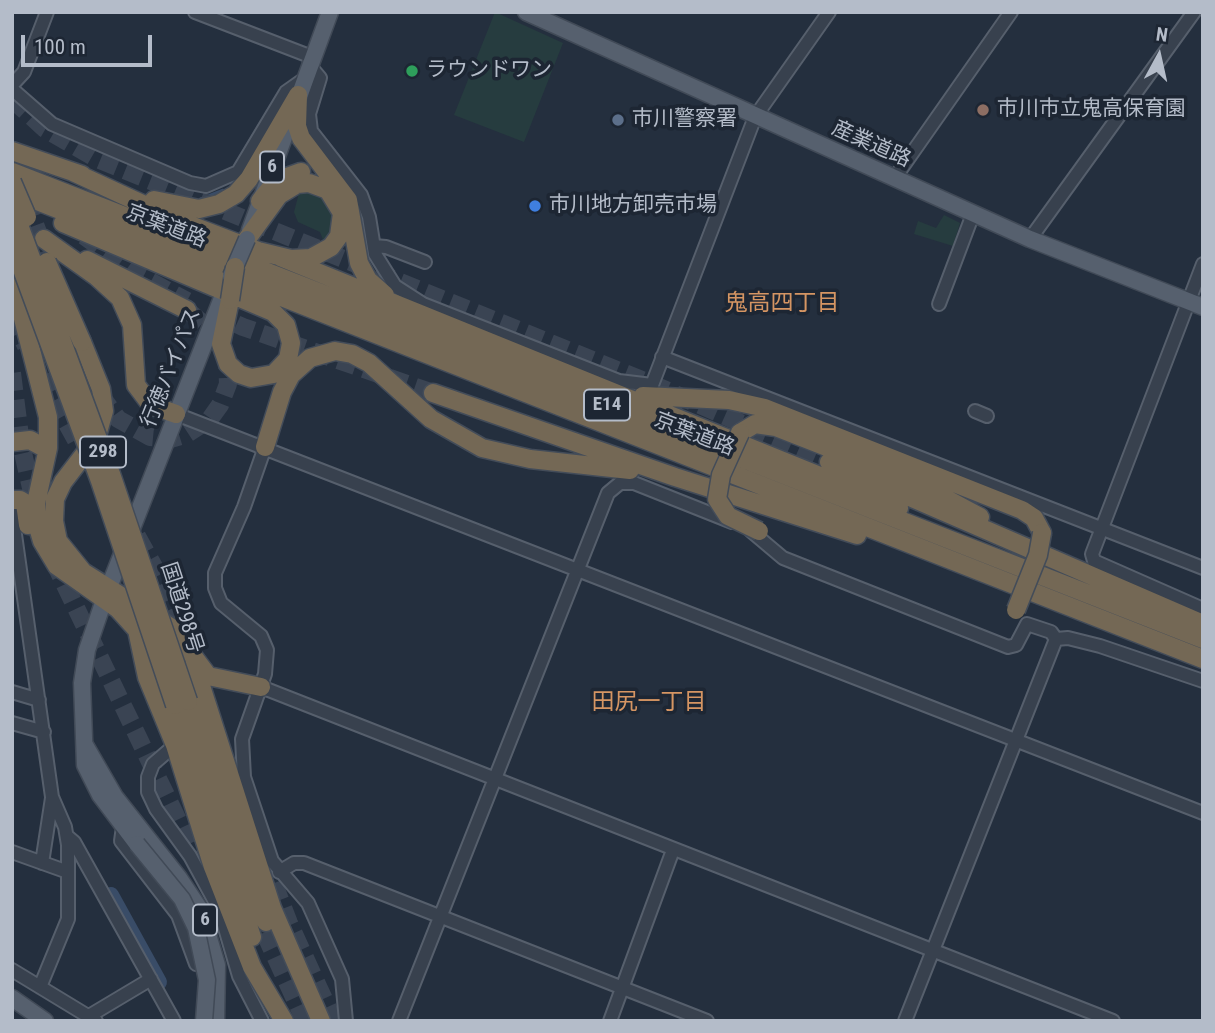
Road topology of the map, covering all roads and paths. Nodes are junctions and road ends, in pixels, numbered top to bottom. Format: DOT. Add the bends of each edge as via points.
graph roads {
  1 [pos="47,12"];
  2 [pos="195,12"];
  3 [pos="330,12"];
  4 [pos="526,12"];
  5 [pos="829,12"];
  6 [pos="1011,12"];
  7 [pos="1194,12"];
  8 [pos="306,74"];
  9 [pos="12,87"];
  10 [pos="755,117"];
  11 [pos="12,150"];
  12 [pos="12,172"];
  13 [pos="73,172"];
  14 [pos="894,178"];
  15 [pos="12,182"];
  16 [pos="339,186"];
  17 [pos="12,191"];
  18 [pos="12,199"];
  19 [pos="260,201"];
  20 [pos="12,206"];
  21 [pos="973,214"];
  22 [pos="12,222"];
  23 [pos="44,239"];
  24 [pos="247,239"];
  25 [pos="1030,239"];
  26 [pos="12,242"];
  27 [pos="374,246"];
  28 [pos="279,257"];
  29 [pos="425,261"];
  30 [pos="1203,264"];
  31 [pos="235,267"];
  32 [pos="12,275"];
  33 [pos="226,299"];
  34 [pos="1187,300"];
  35 [pos="939,304"];
  36 [pos="1203,307"];
  37 [pos="187,310"];
  38 [pos="421,314"];
  39 [pos="662,357"];
  40 [pos="619,392"];
  41 [pos="433,393"];
  42 [pos="176,414"];
  43 [pos="12,442"];
  44 [pos="265,447"];
  45 [pos="830,462"];
  46 [pos="69,473"];
  47 [pos="675,477"];
  48 [pos="12,500"];
  49 [pos="12,513"];
  50 [pos="1101,528"];
  51 [pos="759,531"];
  52 [pos="1067,564"];
  53 [pos="1203,568"];
  54 [pos="579,569"];
  55 [pos="1053,581"];
  56 [pos="1014,585"];
  57 [pos="82,586"];
  58 [pos="106,594"];
  59 [pos="1203,609"];
  60 [pos="1016,610"];
  61 [pos="1203,625"];
  62 [pos="1056,639"];
  63 [pos="1203,639"];
  64 [pos="184,641"];
  65 [pos="1203,659"];
  66 [pos="232,680"];
  67 [pos="1203,681"];
  68 [pos="261,687"];
  69 [pos="152,689"];
  70 [pos="12,692"];
  71 [pos="188,699"];
  72 [pos="39,700"];
  73 [pos="12,723"];
  74 [pos="212,725"];
  75 [pos="44,732"];
  76 [pos="1014,740"];
  77 [pos="85,745"];
  78 [pos="175,745"];
  79 [pos="494,778"];
  80 [pos="52,797"];
  81 [pos="1203,813"];
  82 [pos="123,827"];
  83 [pos="67,836"];
  84 [pos="141,840"];
  85 [pos="674,850"];
  86 [pos="12,852"];
  87 [pos="42,863"];
  88 [pos="68,872"];
  89 [pos="279,872"];
  90 [pos="440,916"];
  91 [pos="933,950"];
  92 [pos="12,970"];
  93 [pos="151,979"];
  94 [pos="40,987"];
  95 [pos="622,990"];
  96 [pos="12,998"];
  97 [pos="93,1019"];
  98 [pos="45,1021"];
  99 [pos="174,1021"];
  100 [pos="204,1021"];
  101 [pos="211,1021"];
  102 [pos="262,1021"];
  103 [pos="286,1021"];
  104 [pos="314,1021"];
  105 [pos="321,1021"];
  106 [pos="346,1021"];
  107 [pos="399,1021"];
  108 [pos="610,1021"];
  109 [pos="707,1021"];
  110 [pos="905,1021"];
  111 [pos="1113,1021"];
  1 -- 9 [label="street" via="24,72"];
  2 -- 8 [label="street"];
  3 -- 8 [label="main road, 6"];
  4 -- 10 [label="main road, 産業道路"];
  5 -- 10 [label="street"];
  6 -- 14 [label="street"];
  7 -- 25 [label="street"];
  8 -- 9 [label="street" via="286,92 238,172 206,186 52,124"];
  8 -- 13 [label="highway" via="249,180 219,204 199,209 174,206"];
  8 -- 16 [label="highway" via="297,126 301,138"];
  8 -- 19 [label="main road, 6"];
  8 -- 27 [label="street" via="320,78 309,114 311,131 361,195"];
  10 -- 14 [label="main road, 産業道路"];
  10 -- 39 [label="street"];
  11 -- 13 [label="highway"];
  12 -- 55 [label="highway, 京葉道路 / E14"];
  13 -- 28 [label="highway" via="150,209"];
  14 -- 21 [label="main road, 産業道路"];
  15 -- 46 [label="highway, 298, bridge" via="99,382 104,411 96,439"];
  16 -- 19 [label="highway" via="322,175 292,174 270,186"];
  16 -- 38 [label="highway" via="352,209 356,254 368,280 388,297"];
  17 -- 56 [label="highway, 京葉道路 / E14"];
  18 -- 33 [label="highway" via="273,312 286,325 291,342 288,359 274,374 251,378 228,364 221,344"];
  19 -- 24 [label="main road, 6"];
  20 -- 71 [label="highway, 国道298号 / 298, bridge"];
  21 -- 25 [label="main road, 産業道路"];
  21 -- 35 [label="street"];
  22 -- 23 [label="highway"];
  23 -- 37 [label="highway"];
  23 -- 42 [label="highway" via="120,298 132,325 136,385 151,405"];
  24 -- 28 [label="highway" via="279,195 291,187 309,183 328,190 342,213 336,242 311,258"];
  24 -- 31 [label="main road, 6, bridge"];
  25 -- 34 [label="main road, 産業道路"];
  26 -- 71 [label="highway, 国道298号 / 298, bridge" via="100,481"];
  27 -- 29 [label="street"];
  27 -- 39 [label="street" via="389,280 415,301 619,381 652,385"];
  28 -- 38 [label="highway"];
  30 -- 34 [label="street"];
  31 -- 33 [label="highway, bridge"];
  32 -- 57 [label="highway, 298" via="49,434 36,503 38,532 57,566"];
  33 -- 42 [label="main road, 行徳バイパス / 6"];
  34 -- 36 [label="main road, 産業道路"];
  34 -- 50 [label="street"];
  38 -- 40 [label="highway"];
  39 -- 50 [label="street"];
  40 -- 55 [label="highway" via="884,501"];
  40 -- 60 [label="highway, bridge" via="729,400 765,408 1022,510 1034,518 1042,533"];
  41 -- 47 [label="highway"];
  42 -- 44 [label="street"];
  42 -- 58 [label="main road, 行徳バイパス / 6"];
  43 -- 46 [label="highway" via="30,440"];
  44 -- 47 [label="highway" via="291,375 310,358 335,351 369,363 431,419 482,448 530,459"];
  44 -- 54 [label="street"];
  44 -- 68 [label="street" via="215,581 221,603 261,636 268,660"];
  45 -- 52 [label="highway"];
  46 -- 58 [label="highway, 298" via="54,506 58,541"];
  47 -- 56 [label="highway"];
  48 -- 57 [label="highway" via="25,503 32,543 44,565"];
  49 -- 72 [label="street"];
  50 -- 53 [label="street"];
  50 -- 59 [label="street" via="1093,547 1094,561"];
  51 -- 52 [label="highway, bridge" via="728,516 717,499 720,475 740,433 755,424 771,425 911,480"];
  52 -- 61 [label="highway"];
  54 -- 62 [label="street" via="608,493 626,482 672,496 755,532 783,558 1008,648 1016,645 1027,624 1051,632"];
  54 -- 76 [label="street"];
  54 -- 79 [label="street"];
  55 -- 63 [label="highway, 京葉道路 / E14"];
  56 -- 65 [label="highway, 京葉道路 / E14"];
  57 -- 58 [label="highway, 298"];
  58 -- 64 [label="highway, 298" via="159,617"];
  58 -- 69 [label="highway, 298" via="137,631"];
  58 -- 77 [label="main road, 行徳バイパス / 6" via="87,650 82,683"];
  62 -- 67 [label="street" via="1100,646"];
  62 -- 76 [label="street"];
  64 -- 66 [label="highway" via="208,676"];
  64 -- 71 [label="highway, 298"];
  66 -- 68 [label="highway"];
  66 -- 71 [label="highway"];
  66 -- 74 [label="highway" via="214,696"];
  68 -- 79 [label="street"];
  68 -- 89 [label="street" via="242,739 241,765"];
  69 -- 71 [label="highway" via="167,699"];
  69 -- 78 [label="highway, 298"];
  70 -- 72 [label="street"];
  71 -- 74 [label="highway, 298"];
  71 -- 103 [label="highway, 国道298号 / 298" via="246,920"];
  71 -- 104 [label="highway, 国道298号 / 298" via="240,859"];
  72 -- 75 [label="street"];
  73 -- 75 [label="street"];
  74 -- 105 [label="highway, 298" via="272,908"];
  75 -- 80 [label="street"];
  76 -- 81 [label="street"];
  76 -- 91 [label="street"];
  77 -- 82 [label="main road, 行徳バイパス / 6" via="85,765"];
  77 -- 84 [label="main road, 行徳バイパス / 6"];
  78 -- 102 [label="street" via="150,771 151,801 190,856 220,911 239,976"];
  78 -- 103 [label="highway, 298" via="201,836 241,942 272,1004"];
  79 -- 85 [label="street"];
  79 -- 90 [label="street"];
  80 -- 83 [label="street"];
  80 -- 87 [label="street"];
  82 -- 84 [label="main road, 行徳バイパス / 6"];
  82 -- 101 [label="street" via="121,841 184,926 199,976 199,1006"];
  83 -- 88 [label="street"];
  83 -- 93 [label="street"];
  84 -- 100 [label="main road, 行徳バイパス / 6, bridge" via="196,928 207,979"];
  84 -- 101 [label="main road, 行徳バイパス / 6" via="190,893 206,923 219,978"];
  85 -- 91 [label="street"];
  85 -- 95 [label="street"];
  86 -- 87 [label="street"];
  87 -- 88 [label="street"];
  88 -- 94 [label="street" via="68,919"];
  89 -- 90 [label="street" via="304,863"];
  89 -- 106 [label="street" via="315,916 342,979"];
  90 -- 95 [label="street"];
  90 -- 107 [label="street"];
  91 -- 110 [label="street"];
  91 -- 111 [label="street"];
  92 -- 94 [label="street"];
  93 -- 97 [label="street"];
  93 -- 99 [label="street"];
  94 -- 97 [label="street"];
  95 -- 108 [label="street"];
  95 -- 109 [label="street"];
  96 -- 98 [label="main road"];
}
